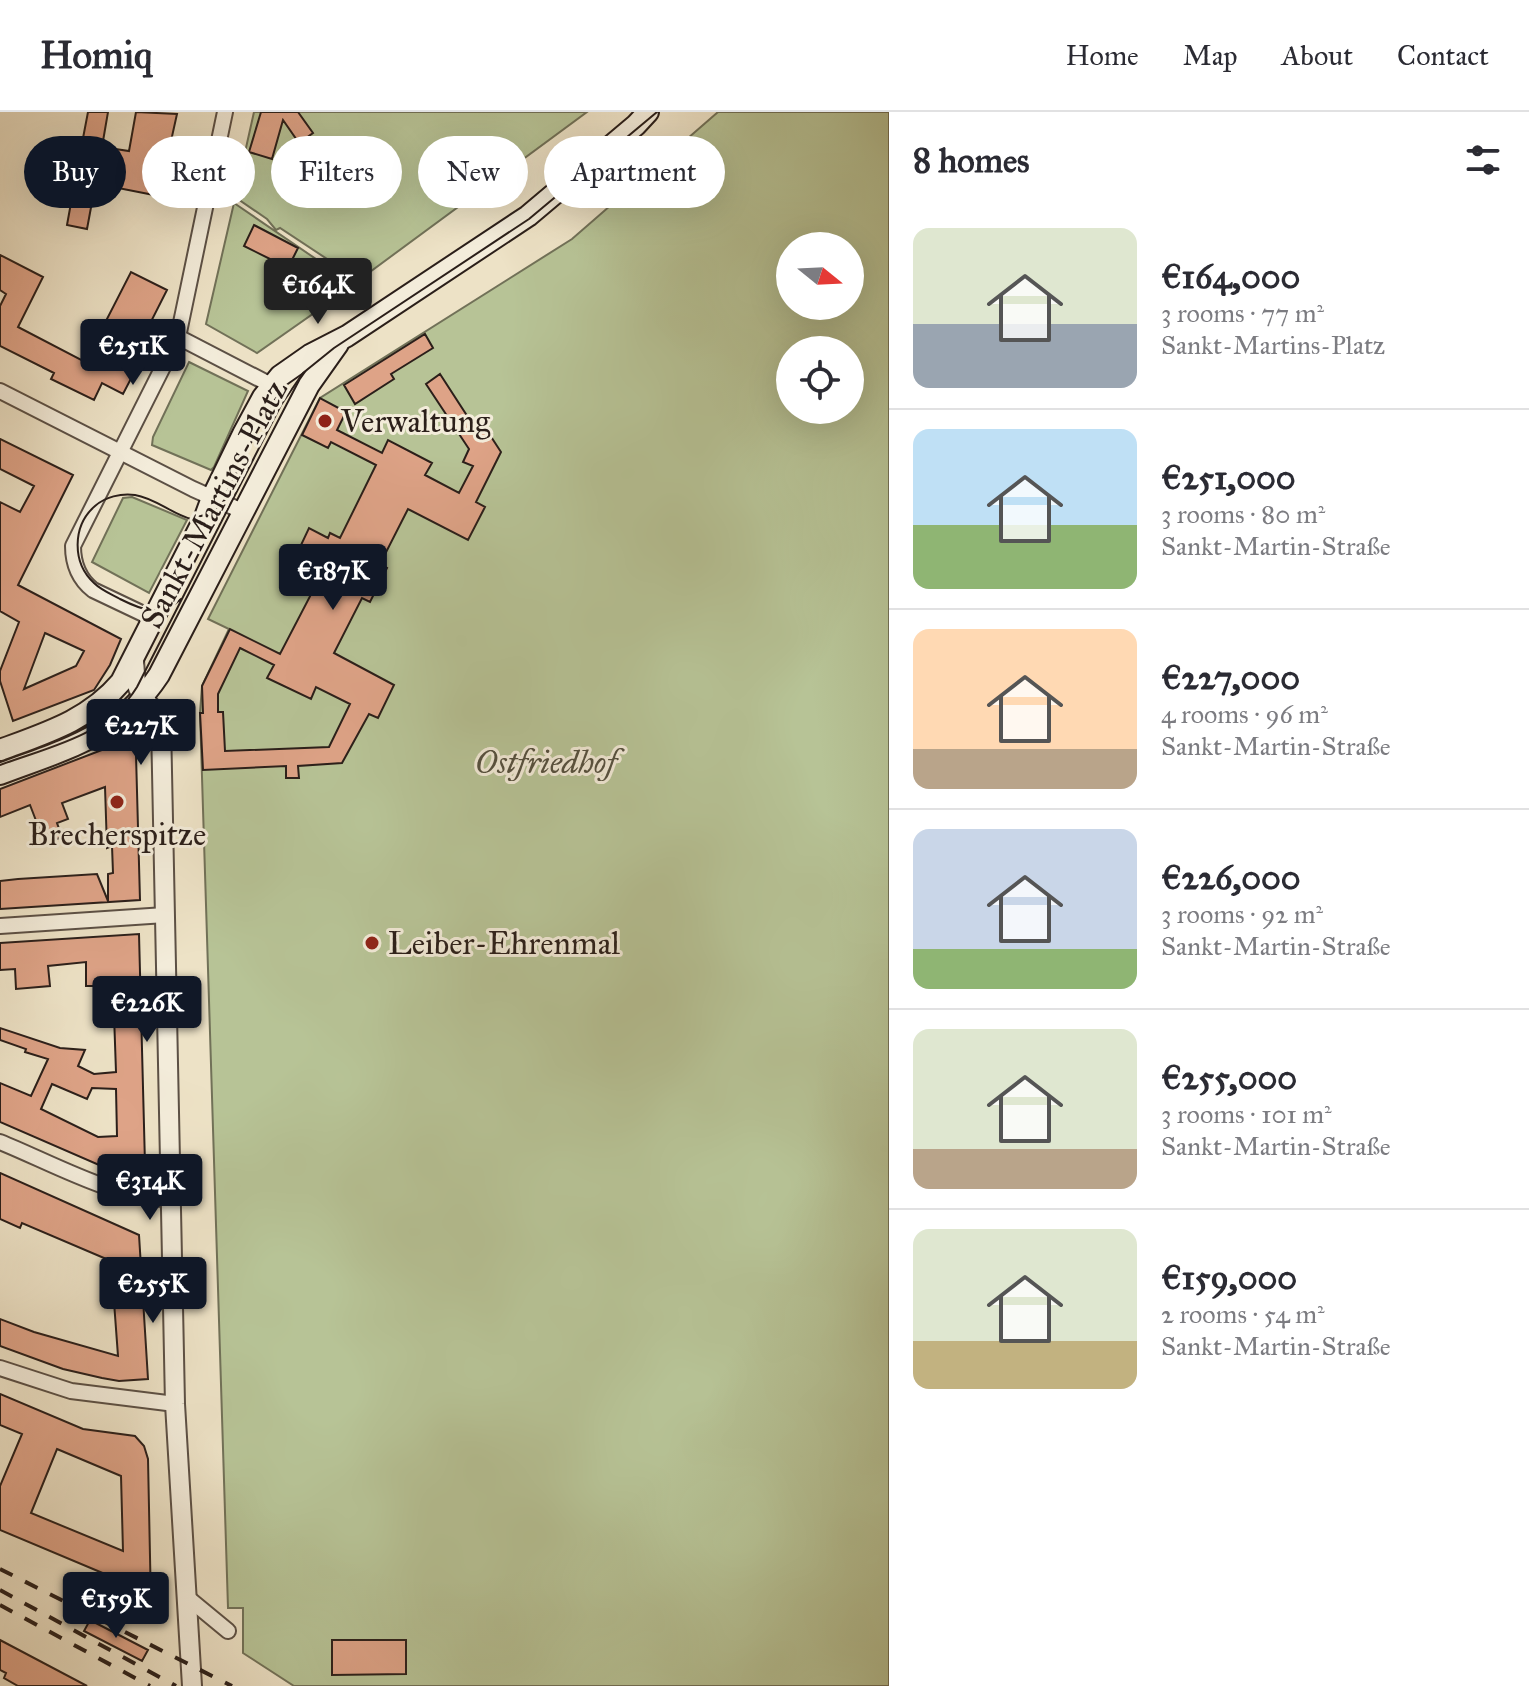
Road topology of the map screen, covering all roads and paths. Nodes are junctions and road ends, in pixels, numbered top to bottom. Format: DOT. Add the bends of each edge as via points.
graph roads {
  1 [pos="225,112"];
  2 [pos="657,112"];
  3 [pos="642,119"];
  4 [pos="347,336"];
  5 [pos="178,337"];
  6 [pos="271,385"];
  7 [pos="0,391"];
  8 [pos="122,453"];
  9 [pos="212,498"];
  10 [pos="244,512"];
  11 [pos="154,619"];
  12 [pos="134,660"];
  13 [pos="142,698"];
  14 [pos="106,699"];
  15 [pos="1,745"];
  16 [pos="0,774"];
  17 [pos="165,915"];
  18 [pos="0,926"];
  19 [pos="0,1142"];
  20 [pos="171,1199"];
  21 [pos="0,1368"];
  22 [pos="175,1404"];
  23 [pos="188,1598"];
  24 [pos="228,1631"];
  25 [pos="192,1686"];
  1 -- 5 [label="street"];
  2 -- 3 [label="main road"];
  3 -- 4 [label="main road" via="528,216"];
  4 -- 6 [label="main road, Sankt-Martins-Platz" via="310,355"];
  4 -- 10 [label="main road, Sankt-Martins-Platz" via="309,385"];
  5 -- 6 [label="street, Sankt-Martins-Platz"];
  5 -- 8 [label="street"];
  6 -- 9 [label="main road, Sankt-Martins-Platz"];
  7 -- 8 [label="street"];
  8 -- 9 [label="street"];
  8 -- 11 [label="street, Sankt-Martins-Platz" via="73,546 73,557 80,577 93,590"];
  9 -- 10 [label="street"];
  9 -- 11 [label="main road, Sankt-Martins-Platz"];
  10 -- 13 [label="main road, Sankt-Martins-Platz"];
  11 -- 12 [label="main road, Sankt-Martins-Platz"];
  12 -- 13 [label="street"];
  12 -- 14 [label="main road, Sankt-Martins-Platz"];
  13 -- 14 [label="street"];
  13 -- 16 [label="main road, Sankt-Martins-Platz" via="96,736"];
  13 -- 17 [label="street" via="161,723"];
  14 -- 15 [label="main road, Sankt-Martins-Platz" via="75,721"];
  17 -- 18 [label="street"];
  17 -- 20 [label="street"];
  19 -- 20 [label="street" via="128,1194"];
  20 -- 22 [label="street"];
  21 -- 22 [label="street" via="71,1391"];
  22 -- 23 [label="street"];
  23 -- 24 [label="street"];
  23 -- 25 [label="street"];
}
